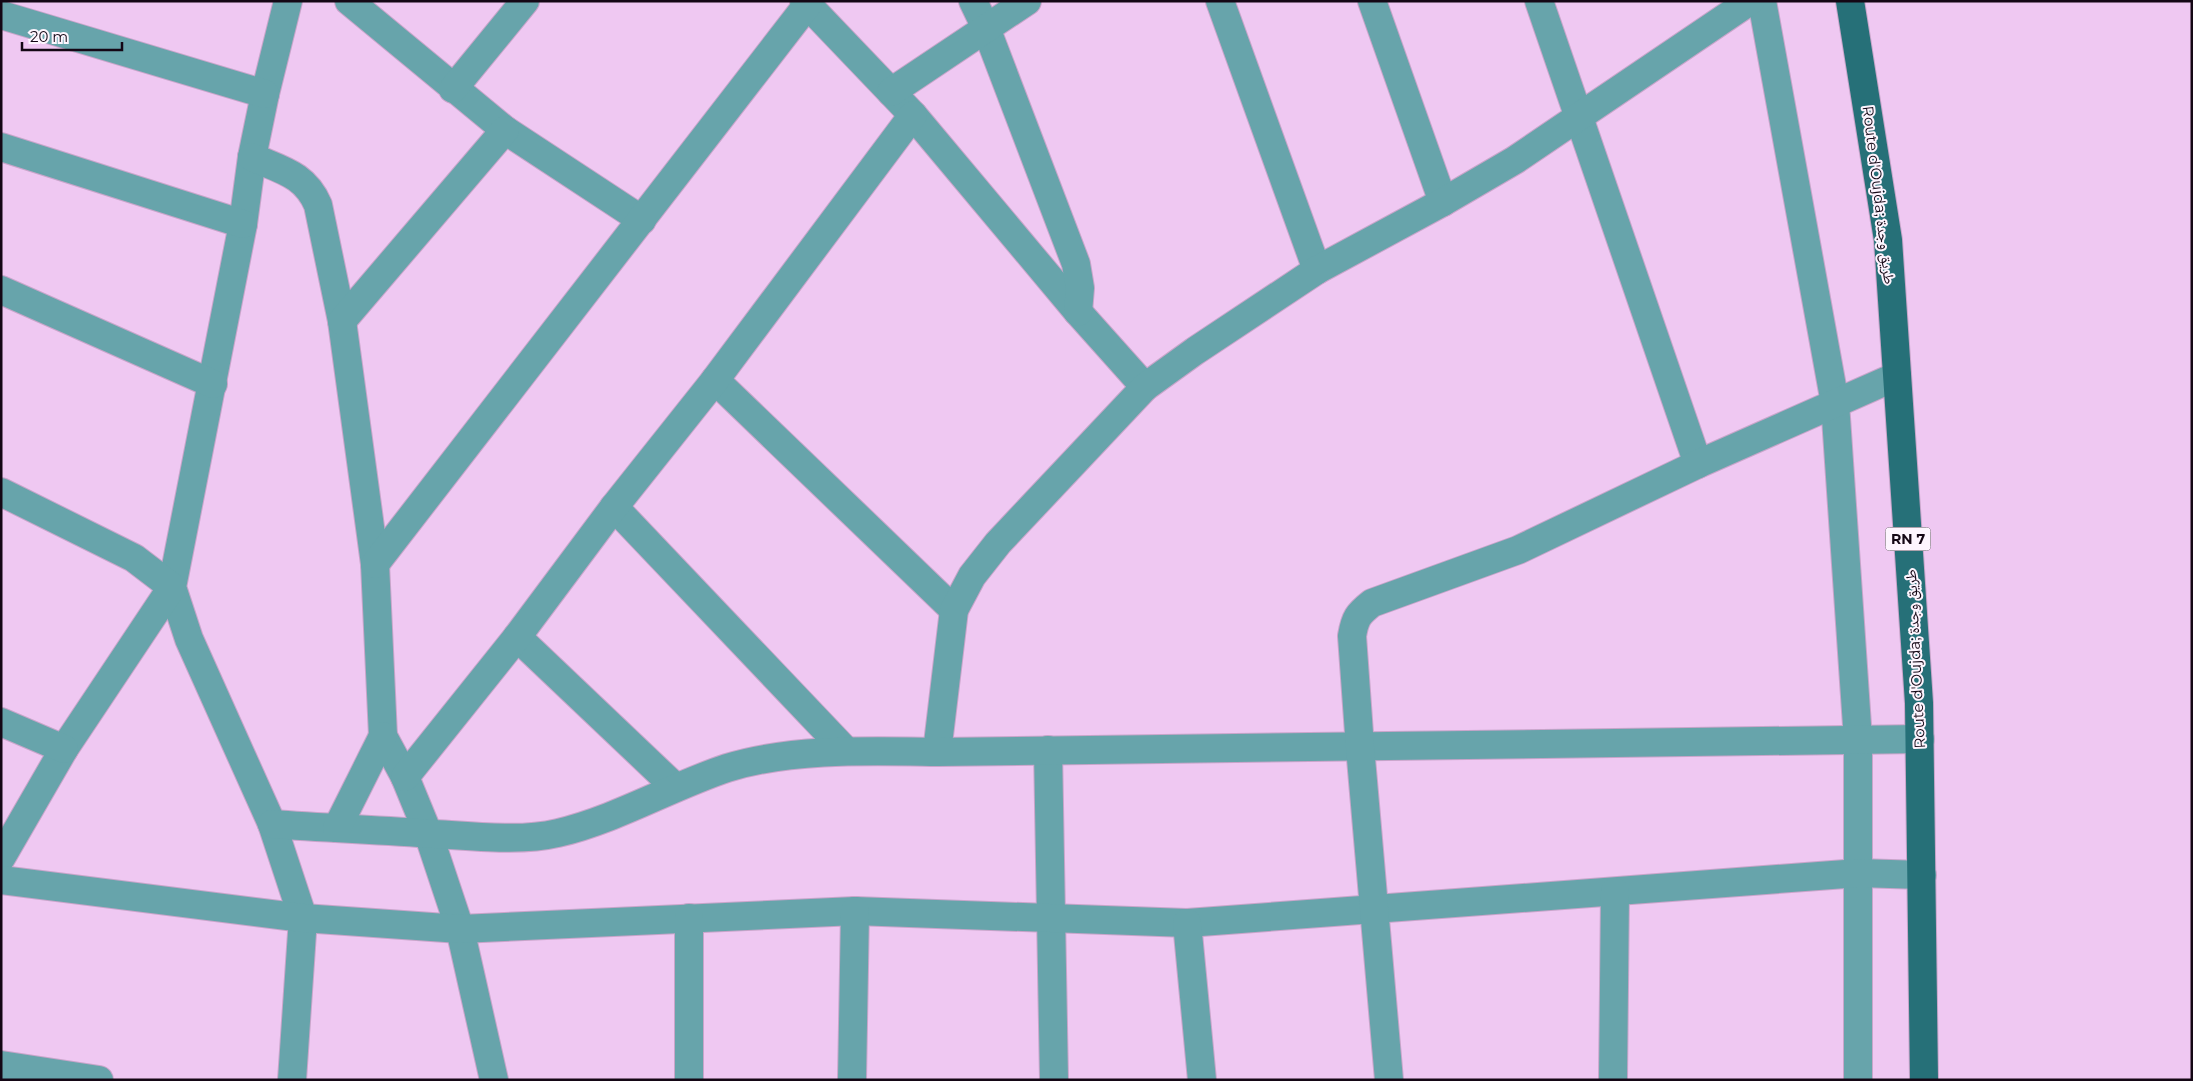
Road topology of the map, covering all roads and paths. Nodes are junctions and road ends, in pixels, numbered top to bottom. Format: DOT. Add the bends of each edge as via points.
graph roads {
  1 [pos="288,1"];
  2 [pos="349,1"];
  3 [pos="525,1"];
  4 [pos="973,1"];
  5 [pos="1027,1"];
  6 [pos="1220,1"];
  7 [pos="1372,1"];
  8 [pos="1539,1"];
  9 [pos="1750,1"];
  10 [pos="1762,1"];
  11 [pos="1850,1"];
  12 [pos="806,3"];
  13 [pos="1,15"];
  14 [pos="986,28"];
  15 [pos="453,89"];
  16 [pos="890,92"];
  17 [pos="265,94"];
  18 [pos="1579,115"];
  19 [pos="913,116"];
  20 [pos="505,130"];
  21 [pos="1,148"];
  22 [pos="252,157"];
  23 [pos="1443,202"];
  24 [pos="642,220"];
  25 [pos="243,224"];
  26 [pos="1317,270"];
  27 [pos="1,290"];
  28 [pos="1078,312"];
  29 [pos="342,321"];
  30 [pos="1897,376"];
  31 [pos="715,380"];
  32 [pos="213,384"];
  33 [pos="1145,387"];
  34 [pos="1836,403"];
  35 [pos="1698,464"];
  36 [pos="1,492"];
  37 [pos="614,506"];
  38 [pos="376,564"];
  39 [pos="172,588"];
  40 [pos="954,610"];
  41 [pos="517,637"];
  42 [pos="1,722"];
  43 [pos="383,736"];
  44 [pos="1920,739"];
  45 [pos="1858,740"];
  46 [pos="1360,747"];
  47 [pos="64,749"];
  48 [pos="1048,750"];
  49 [pos="846,751"];
  50 [pos="937,752"];
  51 [pos="405,777"];
  52 [pos="675,787"];
  53 [pos="272,824"];
  54 [pos="337,828"];
  55 [pos="428,833"];
  56 [pos="1,858"];
  57 [pos="1859,873"];
  58 [pos="1922,875"];
  59 [pos="1,880"];
  60 [pos="1616,892"];
  61 [pos="855,911"];
  62 [pos="1374,911"];
  63 [pos="303,918"];
  64 [pos="689,918"];
  65 [pos="1051,919"];
  66 [pos="1187,923"];
  67 [pos="460,928"];
  68 [pos="1,1065"];
  69 [pos="99,1080"];
  70 [pos="292,1080"];
  71 [pos="494,1080"];
  72 [pos="689,1080"];
  73 [pos="852,1080"];
  74 [pos="1054,1080"];
  75 [pos="1202,1080"];
  76 [pos="1389,1080"];
  77 [pos="1613,1080"];
  78 [pos="1858,1080"];
  79 [pos="1924,1080"];
  1 -- 17 [label="street"];
  2 -- 15 [label="street"];
  3 -- 15 [label="street"];
  4 -- 14 [label="street"];
  5 -- 14 [label="street"];
  6 -- 26 [label="street"];
  7 -- 23 [label="street"];
  8 -- 18 [label="street"];
  9 -- 18 [label="street"];
  10 -- 34 [label="street"];
  11 -- 30 [label="main road, Route d'Oujda; طريق وجدة / RN 7" via="1888,240"];
  12 -- 16 [label="street"];
  12 -- 24 [label="street"];
  13 -- 17 [label="street"];
  14 -- 16 [label="street"];
  14 -- 28 [label="street" via="1076,264 1080,288"];
  15 -- 20 [label="street"];
  16 -- 19 [label="street"];
  17 -- 22 [label="street"];
  18 -- 23 [label="street" via="1515,160"];
  18 -- 35 [label="street"];
  19 -- 28 [label="street"];
  19 -- 31 [label="street"];
  20 -- 24 [label="street"];
  20 -- 29 [label="street"];
  21 -- 25 [label="street"];
  22 -- 25 [label="street"];
  22 -- 29 [label="street" via="300,178 313,192"];
  23 -- 26 [label="street"];
  24 -- 38 [label="street"];
  25 -- 32 [label="street"];
  26 -- 33 [label="street"];
  27 -- 32 [label="street"];
  28 -- 33 [label="street"];
  29 -- 38 [label="street"];
  30 -- 34 [label="street"];
  30 -- 44 [label="main road, Route d'Oujda; طريق وجدة / RN 7"];
  31 -- 37 [label="street"];
  31 -- 40 [label="street"];
  32 -- 39 [label="street"];
  33 -- 40 [label="street" via="998,543 972,576"];
  34 -- 35 [label="street"];
  34 -- 45 [label="street"];
  35 -- 46 [label="street" via="1518,550 1372,603 1359,613 1352,636"];
  36 -- 39 [label="street" via="134,558"];
  37 -- 41 [label="street"];
  37 -- 49 [label="street"];
  38 -- 43 [label="street"];
  39 -- 47 [label="street"];
  39 -- 53 [label="street" via="189,639"];
  40 -- 50 [label="street"];
  41 -- 51 [label="street"];
  41 -- 52 [label="street"];
  42 -- 47 [label="street"];
  43 -- 51 [label="street"];
  43 -- 54 [label="street"];
  44 -- 45 [label="street"];
  44 -- 58 [label="main road, Route d'Oujda; طريق وجدة / RN 7"];
  45 -- 46 [label="street"];
  45 -- 57 [label="street"];
  46 -- 48 [label="street"];
  46 -- 62 [label="street"];
  47 -- 56 [label="street"];
  48 -- 50 [label="street"];
  48 -- 65 [label="street"];
  49 -- 50 [label="street"];
  49 -- 52 [label="street" via="764,760 729,768"];
  51 -- 55 [label="street"];
  52 -- 55 [label="street" via="557,834 505,838"];
  53 -- 54 [label="street"];
  53 -- 63 [label="street"];
  54 -- 55 [label="street"];
  55 -- 67 [label="street"];
  57 -- 58 [label="street"];
  57 -- 60 [label="street"];
  57 -- 78 [label="street"];
  58 -- 79 [label="main road, Route d'Oujda; طريق وجدة / RN 7"];
  59 -- 63 [label="street"];
  60 -- 62 [label="street"];
  60 -- 77 [label="street"];
  61 -- 64 [label="street"];
  61 -- 65 [label="street"];
  61 -- 73 [label="street"];
  62 -- 66 [label="street"];
  62 -- 76 [label="street"];
  63 -- 67 [label="street"];
  63 -- 70 [label="street"];
  64 -- 67 [label="street"];
  64 -- 72 [label="street"];
  65 -- 66 [label="street"];
  65 -- 74 [label="street"];
  66 -- 75 [label="street"];
  67 -- 71 [label="street"];
  68 -- 69 [label="street"];
}
